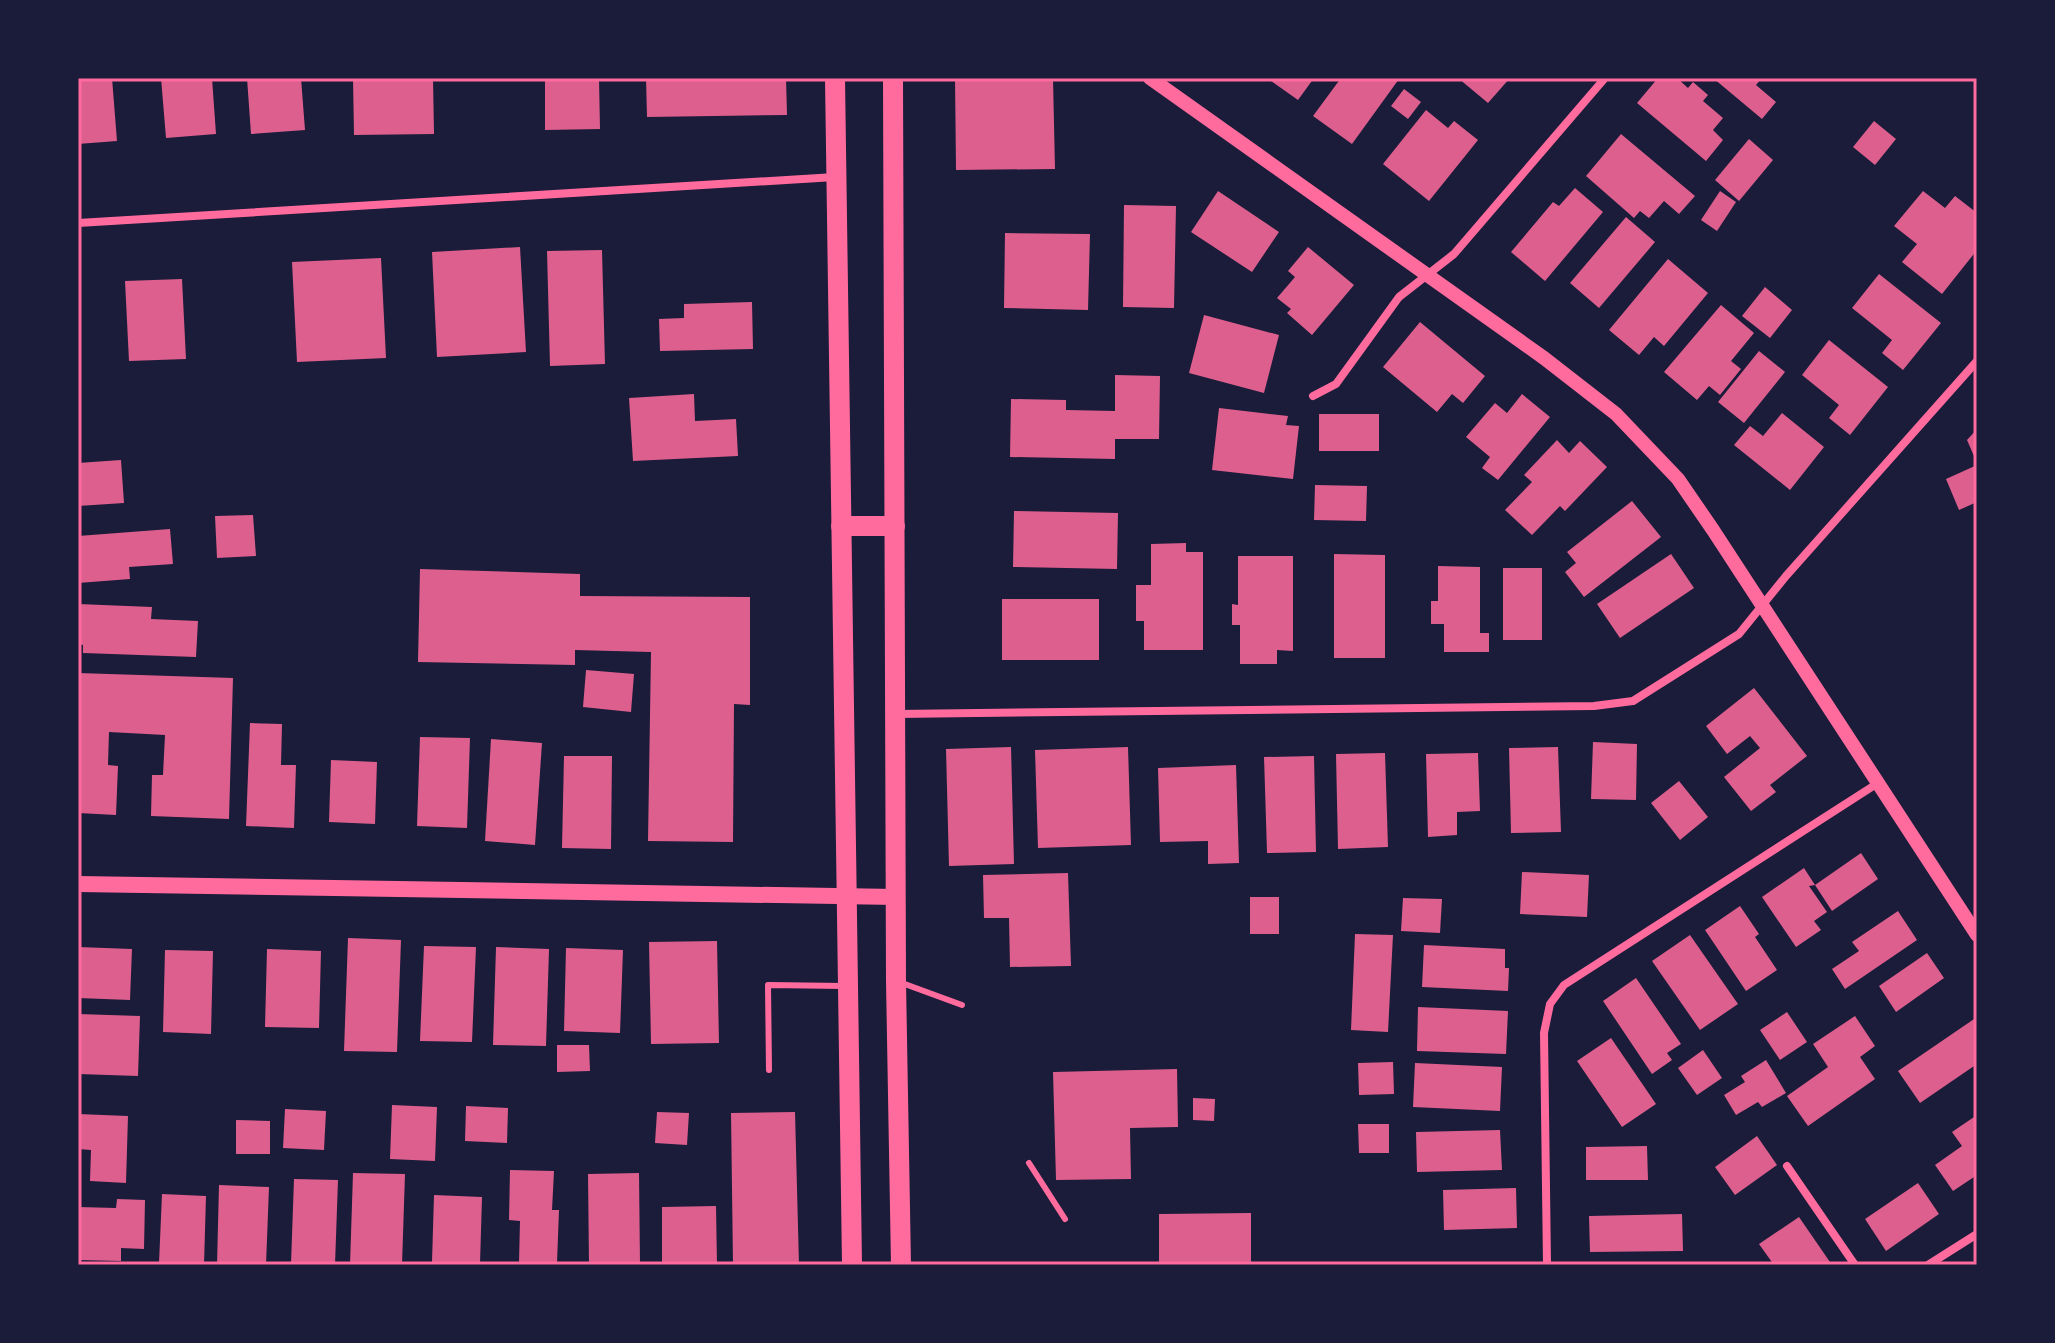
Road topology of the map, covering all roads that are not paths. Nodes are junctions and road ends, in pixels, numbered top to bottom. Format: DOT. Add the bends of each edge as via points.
graph roads {
  1 [pos="835,78"];
  2 [pos="893,78"];
  3 [pos="1150,78"];
  4 [pos="1605,78"];
  5 [pos="836,177"];
  6 [pos="78,223"];
  7 [pos="1427,275"];
  8 [pos="1977,361"];
  9 [pos="1313,396"];
  10 [pos="841,526"];
  11 [pos="895,526"];
  12 [pos="1763,605"];
  13 [pos="895,714"];
  14 [pos="1878,783"];
  15 [pos="78,884"];
  16 [pos="846,897"];
  17 [pos="896,897"];
  18 [pos="1977,935"];
  19 [pos="896,981"];
  20 [pos="848,986"];
  21 [pos="962,1005"];
  22 [pos="769,1070"];
  23 [pos="1029,1163"];
  24 [pos="1787,1166"];
  25 [pos="1065,1219"];
  26 [pos="1977,1234"];
  27 [pos="852,1265"];
  28 [pos="901,1265"];
  29 [pos="1547,1265"];
  30 [pos="1855,1265"];
  31 [pos="1928,1265"];
  1 -- 5 [label="main road"];
  2 -- 11 [label="main road"];
  3 -- 7 [label="street"];
  4 -- 7 [label="street" via="1454,254"];
  5 -- 6 [label="street"];
  5 -- 10 [label="main road"];
  7 -- 9 [label="street" via="1399,297 1336,384"];
  7 -- 12 [label="street" via="1616,414 1678,479"];
  8 -- 12 [label="street"];
  10 -- 11 [label="main road"];
  10 -- 16 [label="main road"];
  11 -- 13 [label="main road"];
  12 -- 13 [label="street" via="1739,634 1633,701 1594,706"];
  12 -- 14 [label="street"];
  13 -- 17 [label="main road"];
  14 -- 18 [label="street"];
  14 -- 29 [label="street" via="1564,985 1550,1004 1544,1033"];
  15 -- 16 [label="main road"];
  16 -- 17 [label="main road"];
  16 -- 20 [label="main road"];
  17 -- 19 [label="main road"];
  19 -- 21 [label="lane"];
  19 -- 28 [label="main road"];
  20 -- 22 [label="lane" via="768,985"];
  20 -- 27 [label="main road"];
  23 -- 25 [label="lane"];
  24 -- 30 [label="street"];
  26 -- 31 [label="street"];
}
